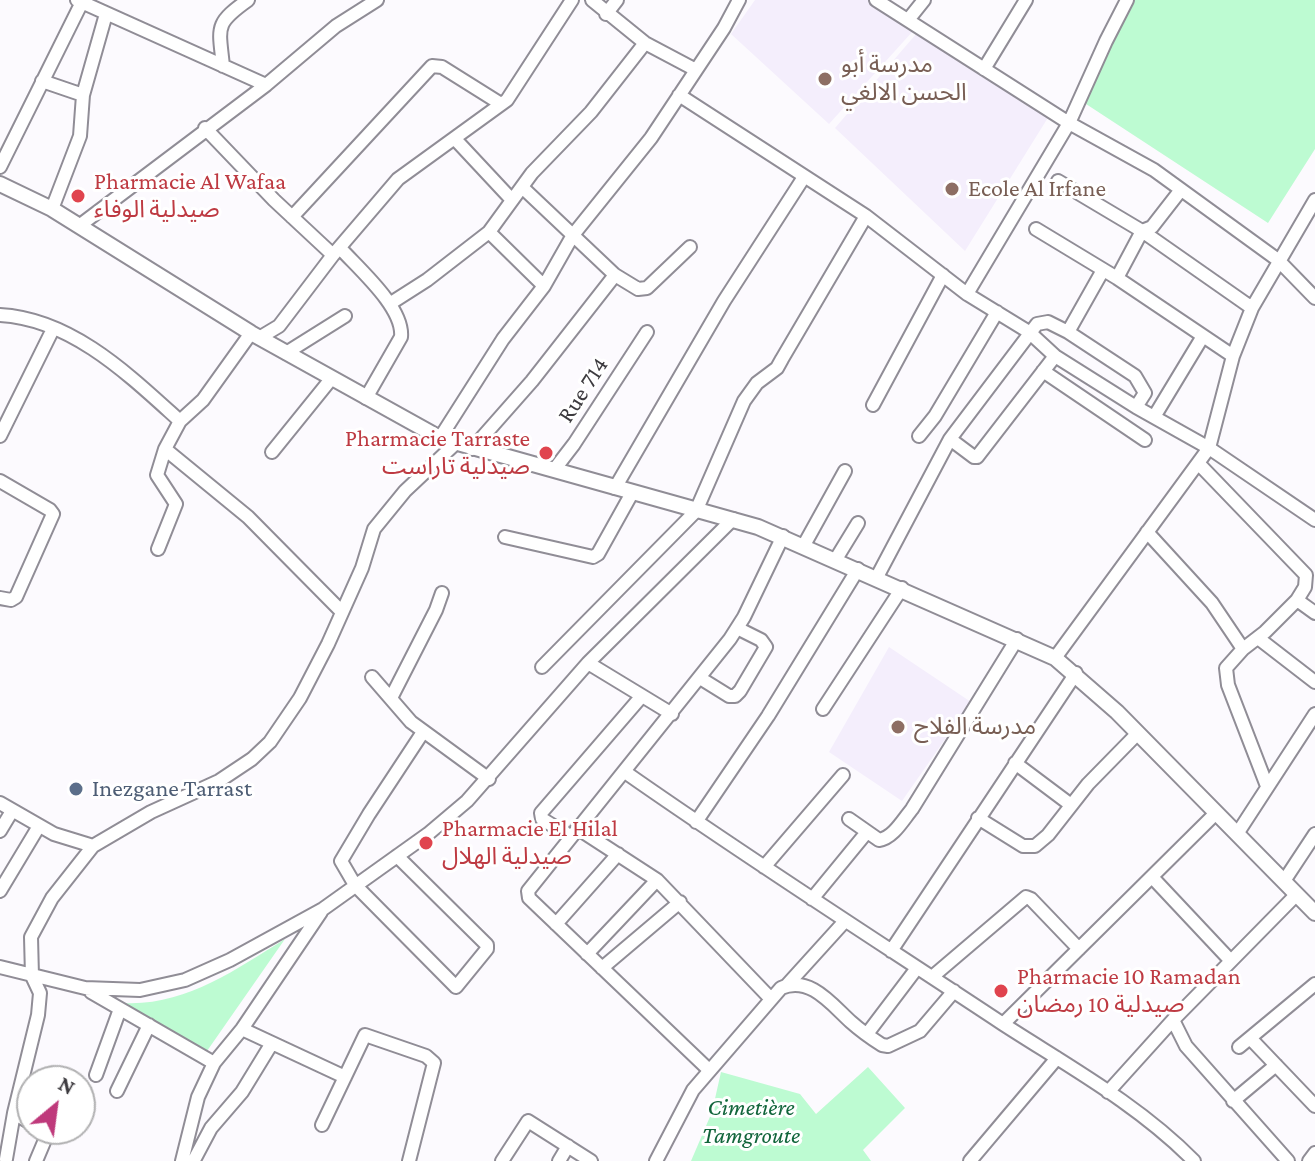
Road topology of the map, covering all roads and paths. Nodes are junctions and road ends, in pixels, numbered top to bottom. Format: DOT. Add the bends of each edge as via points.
graph roads {
  1 [pos="248,0"];
  2 [pos="377,0"];
  3 [pos="572,0"];
  4 [pos="592,0"];
  5 [pos="617,0"];
  6 [pos="739,0"];
  7 [pos="876,0"];
  8 [pos="924,0"];
  9 [pos="1127,0"];
  10 [pos="80,1"];
  11 [pos="1022,1"];
  12 [pos="106,14"];
  13 [pos="606,14"];
  14 [pos="908,20"];
  15 [pos="645,43"];
  16 [pos="223,66"];
  17 [pos="984,69"];
  18 [pos="696,70"];
  19 [pos="42,81"];
  20 [pos="266,85"];
  21 [pos="83,95"];
  22 [pos="679,95"];
  23 [pos="501,104"];
  24 [pos="1069,123"];
  25 [pos="205,128"];
  26 [pos="455,139"];
  27 [pos="0,167"];
  28 [pos="804,177"];
  29 [pos="1058,181"];
  30 [pos="0,184"];
  31 [pos="522,187"];
  32 [pos="1180,191"];
  33 [pos="512,200"];
  34 [pos="1315,200"];
  35 [pos="52,209"];
  36 [pos="866,216"];
  37 [pos="292,217"];
  38 [pos="79,226"];
  39 [pos="1036,229"];
  40 [pos="1142,231"];
  41 [pos="489,232"];
  42 [pos="573,235"];
  43 [pos="690,247"];
  44 [pos="336,252"];
  45 [pos="1278,260"];
  46 [pos="1103,270"];
  47 [pos="615,275"];
  48 [pos="943,275"];
  49 [pos="1117,278"];
  50 [pos="544,286"];
  51 [pos="967,294"];
  52 [pos="1315,298"];
  53 [pos="391,303"];
  54 [pos="1252,308"];
  55 [pos="997,312"];
  56 [pos="0,315"];
  57 [pos="345,316"];
  58 [pos="53,329"];
  59 [pos="647,332"];
  60 [pos="1029,332"];
  61 [pos="1068,332"];
  62 [pos="255,335"];
  63 [pos="1203,336"];
  64 [pos="286,353"];
  65 [pos="1055,356"];
  66 [pos="1233,356"];
  67 [pos="1043,371"];
  68 [pos="331,379"];
  69 [pos="366,398"];
  70 [pos="873,405"];
  71 [pos="1136,407"];
  72 [pos="1154,417"];
  73 [pos="180,421"];
  74 [pos="0,436"];
  75 [pos="919,436"];
  76 [pos="440,438"];
  77 [pos="950,439"];
  78 [pos="1145,440"];
  79 [pos="455,444"];
  80 [pos="1209,448"];
  81 [pos="165,449"];
  82 [pos="472,449"];
  83 [pos="272,452"];
  84 [pos="1198,463"];
  85 [pos="554,470"];
  86 [pos="845,471"];
  87 [pos="0,481"];
  88 [pos="615,488"];
  89 [pos="632,493"];
  90 [pos="696,511"];
  91 [pos="733,519"];
  92 [pos="1315,520"];
  93 [pos="858,523"];
  94 [pos="1147,532"];
  95 [pos="783,536"];
  96 [pos="505,537"];
  97 [pos="804,545"];
  98 [pos="158,549"];
  99 [pos="836,559"];
  100 [pos="858,569"];
  101 [pos="877,577"];
  102 [pos="902,588"];
  103 [pos="442,593"];
  104 [pos="0,598"];
  105 [pos="1297,600"];
  106 [pos="342,612"];
  107 [pos="1315,613"];
  108 [pos="737,628"];
  109 [pos="1258,638"];
  110 [pos="1017,639"];
  111 [pos="1243,649"];
  112 [pos="1055,658"];
  113 [pos="588,663"];
  114 [pos="542,667"];
  115 [pos="1076,673"];
  116 [pos="372,677"];
  117 [pos="700,678"];
  118 [pos="1315,682"];
  119 [pos="641,697"];
  120 [pos="391,698"];
  121 [pos="823,709"];
  122 [pos="672,714"];
  123 [pos="1315,714"];
  124 [pos="423,732"];
  125 [pos="1138,733"];
  126 [pos="1015,763"];
  127 [pos="625,772"];
  128 [pos="843,775"];
  129 [pos="489,779"];
  130 [pos="1267,786"];
  131 [pos="0,803"];
  132 [pos="1071,805"];
  133 [pos="12,811"];
  134 [pos="1216,813"];
  135 [pos="978,818"];
  136 [pos="849,819"];
  137 [pos="696,822"];
  138 [pos="39,826"];
  139 [pos="0,831"];
  140 [pos="573,832"];
  141 [pos="867,832"];
  142 [pos="1237,834"];
  143 [pos="1315,834"];
  144 [pos="93,846"];
  145 [pos="618,854"];
  146 [pos="397,856"];
  147 [pos="764,867"];
  148 [pos="1152,877"];
  149 [pos="657,880"];
  150 [pos="1284,881"];
  151 [pos="355,885"];
  152 [pos="0,891"];
  153 [pos="1297,894"];
  154 [pos="812,899"];
  155 [pos="680,902"];
  156 [pos="323,909"];
  157 [pos="1315,913"];
  158 [pos="845,921"];
  159 [pos="556,924"];
  160 [pos="1079,949"];
  161 [pos="891,951"];
  162 [pos="587,954"];
  163 [pos="1230,960"];
  164 [pos="0,967"];
  165 [pos="602,968"];
  166 [pos="917,968"];
  167 [pos="32,976"];
  168 [pos="932,977"];
  169 [pos="1315,984"];
  170 [pos="787,985"];
  171 [pos="85,988"];
  172 [pos="954,991"];
  173 [pos="771,999"];
  174 [pos="120,1009"];
  175 [pos="1173,1020"];
  176 [pos="1003,1024"];
  177 [pos="149,1025"];
  178 [pos="242,1029"];
  179 [pos="867,1034"];
  180 [pos="1250,1038"];
  181 [pos="272,1043"];
  182 [pos="1239,1047"];
  183 [pos="1057,1058"];
  184 [pos="214,1063"];
  185 [pos="1276,1065"];
  186 [pos="709,1070"];
  187 [pos="96,1075"];
  188 [pos="345,1077"];
  189 [pos="117,1091"];
  190 [pos="1108,1092"];
  191 [pos="1233,1101"];
  192 [pos="1315,1106"];
  193 [pos="14,1113"];
  194 [pos="322,1125"];
  195 [pos="568,1146"];
  196 [pos="1315,1153"];
  197 [pos="6,1159"];
  198 [pos="189,1159"];
  199 [pos="409,1161"];
  200 [pos="502,1161"];
  201 [pos="559,1161"];
  202 [pos="591,1161"];
  203 [pos="656,1161"];
  204 [pos="970,1161"];
  205 [pos="1194,1161"];
  206 [pos="1288,1161"];
  207 [pos="1309,1161"];
  1 -- 16 [label="street" via="223,20 219,30"];
  2 -- 20 [label="street" via="336,26"];
  3 -- 23 [label="street"];
  4 -- 13 [label="street"];
  5 -- 13 [label="street"];
  6 -- 18 [label="street"];
  7 -- 14 [label="street"];
  8 -- 14 [label="street"];
  9 -- 24 [label="street"];
  10 -- 12 [label="street"];
  10 -- 19 [label="street"];
  11 -- 17 [label="street"];
  12 -- 16 [label="street"];
  12 -- 21 [label="street"];
  13 -- 15 [label="street"];
  14 -- 17 [label="street"];
  15 -- 18 [label="street"];
  15 -- 31 [label="street" via="601,101"];
  16 -- 20 [label="street"];
  17 -- 24 [label="street"];
  18 -- 22 [label="street"];
  19 -- 21 [label="street"];
  19 -- 27 [label="street"];
  20 -- 25 [label="street"];
  21 -- 35 [label="street" via="80,136"];
  22 -- 28 [label="street"];
  22 -- 42 [label="street" via="628,170"];
  23 -- 26 [label="street"];
  23 -- 37 [label="street" via="432,66"];
  24 -- 32 [label="street" via="1154,170"];
  24 -- 51 [label="street"];
  25 -- 37 [label="street"];
  25 -- 38 [label="street"];
  26 -- 33 [label="street"];
  26 -- 44 [label="street" via="398,179"];
  28 -- 36 [label="street"];
  28 -- 88 [label="street"];
  29 -- 40 [label="street"];
  30 -- 35 [label="street"];
  31 -- 33 [label="street"];
  31 -- 42 [label="street"];
  32 -- 40 [label="street" via="1152,227"];
  32 -- 45 [label="street"];
  33 -- 41 [label="street"];
  34 -- 45 [label="street"];
  35 -- 38 [label="street"];
  36 -- 48 [label="street"];
  36 -- 90 [label="street" via="777,368 744,401"];
  37 -- 44 [label="street"];
  38 -- 62 [label="street"];
  39 -- 46 [label="street"];
  40 -- 49 [label="street"];
  40 -- 54 [label="street"];
  41 -- 50 [label="street"];
  41 -- 53 [label="street"];
  42 -- 47 [label="street"];
  42 -- 50 [label="street"];
  43 -- 47 [label="street" via="644,290"];
  44 -- 53 [label="street"];
  44 -- 62 [label="street" via="279,326"];
  45 -- 52 [label="street"];
  45 -- 54 [label="street"];
  46 -- 49 [label="street"];
  46 -- 61 [label="street"];
  47 -- 82 [label="street"];
  48 -- 51 [label="street"];
  48 -- 70 [label="street"];
  49 -- 63 [label="street"];
  50 -- 76 [label="street" via="496,349"];
  51 -- 55 [label="street"];
  53 -- 69 [label="street" via="401,337"];
  54 -- 66 [label="street"];
  55 -- 60 [label="street"];
  55 -- 75 [label="street"];
  56 -- 58 [label="street"];
  57 -- 64 [label="street"];
  58 -- 73 [label="street" via="109,359"];
  58 -- 74 [label="street"];
  59 -- 85 [label="street, Rue 714"];
  60 -- 61 [label="street" via="1048,322"];
  60 -- 65 [label="street"];
  60 -- 77 [label="street"];
  61 -- 71 [label="street" via="1140,382 1145,393"];
  62 -- 64 [label="street"];
  62 -- 73 [label="street"];
  63 -- 66 [label="street"];
  63 -- 72 [label="street"];
  64 -- 68 [label="street"];
  65 -- 67 [label="street"];
  65 -- 71 [label="street"];
  66 -- 80 [label="street"];
  67 -- 77 [label="street" via="977,457"];
  67 -- 78 [label="street"];
  68 -- 69 [label="street"];
  68 -- 83 [label="street"];
  69 -- 76 [label="street"];
  71 -- 72 [label="street"];
  72 -- 80 [label="street"];
  73 -- 81 [label="street"];
  76 -- 79 [label="street"];
  77 -- 101 [label="street"];
  79 -- 82 [label="street"];
  79 -- 106 [label="street" via="379,521"];
  80 -- 84 [label="street"];
  80 -- 92 [label="street"];
  81 -- 98 [label="street" via="157,475 176,504"];
  81 -- 106 [label="street" via="248,517"];
  82 -- 85 [label="street"];
  84 -- 94 [label="street"];
  84 -- 105 [label="street" via="1306,575"];
  85 -- 88 [label="street"];
  86 -- 97 [label="street"];
  87 -- 104 [label="street" via="53,514 16,597"];
  88 -- 89 [label="street"];
  89 -- 90 [label="street"];
  89 -- 96 [label="street" via="593,557"];
  90 -- 91 [label="street"];
  90 -- 114 [label="street"];
  91 -- 95 [label="street"];
  91 -- 113 [label="street"];
  93 -- 99 [label="street"];
  94 -- 111 [label="street" via="1212,603"];
  94 -- 112 [label="street"];
  95 -- 97 [label="street"];
  95 -- 108 [label="street"];
  97 -- 99 [label="street"];
  99 -- 100 [label="street"];
  100 -- 101 [label="street"];
  100 -- 137 [label="street"];
  101 -- 102 [label="street"];
  102 -- 110 [label="street"];
  102 -- 121 [label="street"];
  103 -- 120 [label="street"];
  105 -- 107 [label="street"];
  105 -- 109 [label="street"];
  106 -- 144 [label="street" via="300,698 252,759"];
  108 -- 117 [label="street"];
  108 -- 117 [label="street" via="766,647 740,691 729,696"];
  109 -- 111 [label="street"];
  109 -- 118 [label="street"];
  110 -- 112 [label="street"];
  110 -- 141 [label="street" via="912,809 885,840"];
  111 -- 130 [label="street" via="1226,668 1228,685"];
  112 -- 115 [label="street"];
  113 -- 119 [label="street"];
  113 -- 129 [label="street"];
  115 -- 125 [label="street"];
  115 -- 126 [label="street"];
  116 -- 120 [label="street"];
  117 -- 122 [label="street"];
  119 -- 122 [label="street"];
  119 -- 140 [label="street" via="541,813 542,819"];
  120 -- 124 [label="street"];
  122 -- 127 [label="street"];
  123 -- 130 [label="street"];
  124 -- 129 [label="street"];
  124 -- 151 [label="street" via="342,857"];
  125 -- 132 [label="street"];
  125 -- 134 [label="street"];
  126 -- 132 [label="street"];
  126 -- 135 [label="street"];
  127 -- 137 [label="street"];
  127 -- 140 [label="street"];
  128 -- 147 [label="street"];
  129 -- 146 [label="street"];
  130 -- 142 [label="street"];
  131 -- 133 [label="street"];
  132 -- 135 [label="street" via="1048,835 1028,847"];
  133 -- 138 [label="street"];
  133 -- 139 [label="street"];
  134 -- 142 [label="street"];
  134 -- 148 [label="street"];
  135 -- 161 [label="street"];
  136 -- 141 [label="street"];
  137 -- 147 [label="street"];
  138 -- 144 [label="street"];
  138 -- 152 [label="street"];
  140 -- 145 [label="street"];
  140 -- 159 [label="street" via="528,891"];
  141 -- 154 [label="street"];
  142 -- 150 [label="street"];
  143 -- 150 [label="street"];
  144 -- 167 [label="street" via="35,926"];
  145 -- 149 [label="street"];
  145 -- 159 [label="street"];
  146 -- 151 [label="street"];
  146 -- 151 [label="street" via="487,945 456,987"];
  147 -- 154 [label="street"];
  148 -- 160 [label="street"];
  148 -- 163 [label="street"];
  149 -- 155 [label="street"];
  149 -- 162 [label="street"];
  150 -- 153 [label="street"];
  151 -- 156 [label="street"];
  153 -- 157 [label="street"];
  153 -- 163 [label="street"];
  154 -- 158 [label="street"];
  155 -- 165 [label="street"];
  155 -- 173 [label="street"];
  156 -- 171 [label="street" via="185,980 140,990"];
  156 -- 178 [label="street"];
  158 -- 161 [label="street"];
  158 -- 170 [label="street"];
  159 -- 162 [label="street"];
  160 -- 168 [label="street" via="1026,897"];
  160 -- 176 [label="street"];
  161 -- 166 [label="street"];
  162 -- 165 [label="street"];
  163 -- 175 [label="street"];
  164 -- 167 [label="street"];
  165 -- 186 [label="street"];
  166 -- 168 [label="street"];
  166 -- 179 [label="street"];
  167 -- 171 [label="street"];
  167 -- 193 [label="street" via="40,993 38,1015"];
  168 -- 172 [label="street"];
  169 -- 180 [label="street"];
  170 -- 173 [label="street"];
  170 -- 179 [label="street" via="820,993"];
  171 -- 174 [label="street"];
  172 -- 176 [label="street"];
  172 -- 179 [label="street" via="907,1039 888,1046"];
  173 -- 186 [label="street"];
  174 -- 177 [label="street"];
  174 -- 187 [label="street"];
  175 -- 190 [label="street"];
  175 -- 191 [label="street" via="1186,1046"];
  176 -- 183 [label="street"];
  177 -- 184 [label="street"];
  177 -- 189 [label="street"];
  178 -- 181 [label="street"];
  178 -- 184 [label="street"];
  180 -- 182 [label="street"];
  180 -- 185 [label="street"];
  181 -- 188 [label="street"];
  181 -- 198 [label="street" via="242,1092"];
  183 -- 190 [label="street"];
  183 -- 204 [label="street"];
  184 -- 198 [label="street" via="198,1097"];
  185 -- 191 [label="street"];
  185 -- 192 [label="street"];
  186 -- 203 [label="street" via="678,1115"];
  188 -- 194 [label="street"];
  188 -- 199 [label="street" via="365,1035 434,1063"];
  190 -- 205 [label="street"];
  191 -- 206 [label="street"];
  193 -- 197 [label="street"];
  195 -- 200 [label="street" via="528,1121"];
  195 -- 201 [label="street"];
  195 -- 202 [label="street"];
  196 -- 207 [label="street"];
}
